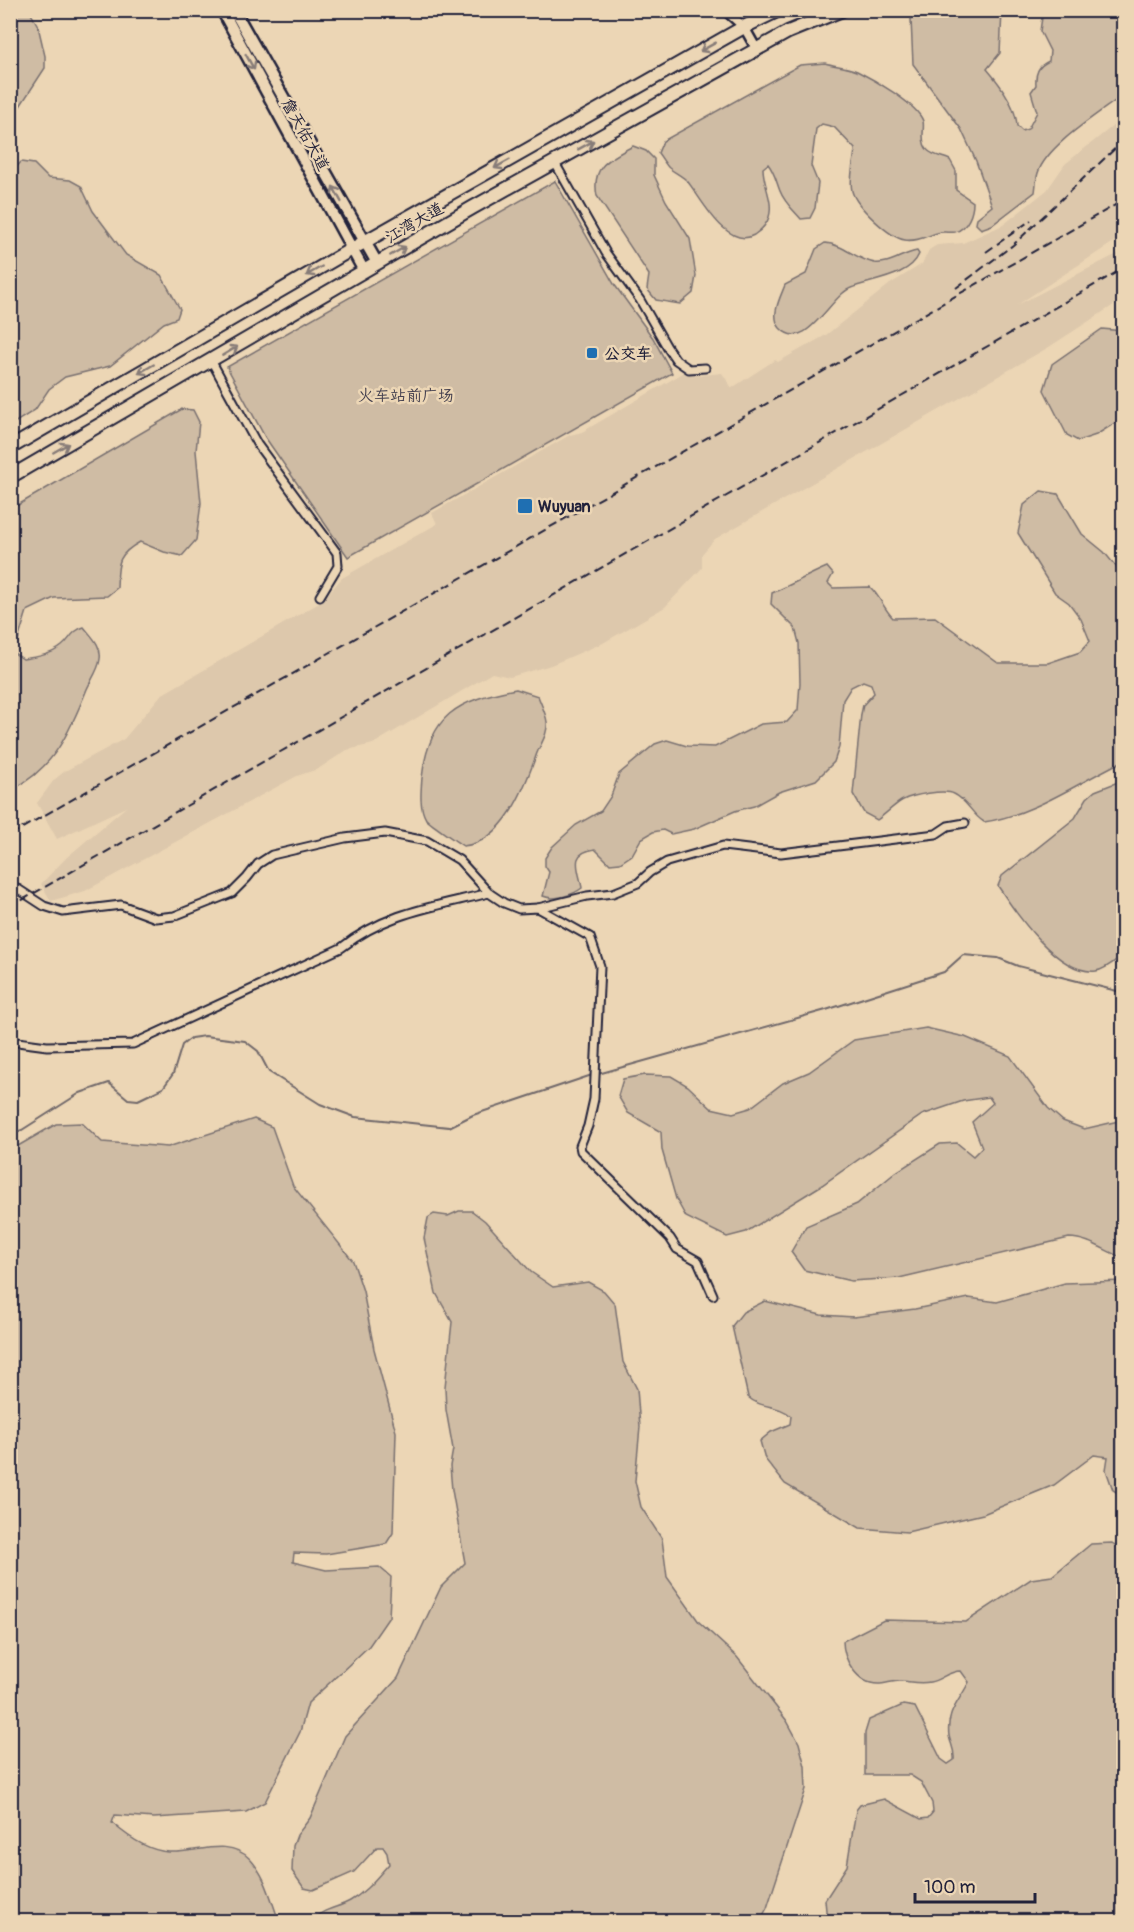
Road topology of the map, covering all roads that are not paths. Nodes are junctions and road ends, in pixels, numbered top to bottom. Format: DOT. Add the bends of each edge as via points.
graph roads {
  1 [pos="222,10"];
  2 [pos="234,10"];
  3 [pos="725,10"];
  4 [pos="778,10"];
  5 [pos="842,10"];
  6 [pos="744,27"];
  7 [pos="757,50"];
  8 [pos="555,163"];
  9 [pos="364,242"];
  10 [pos="352,249"];
  11 [pos="377,263"];
  12 [pos="364,271"];
  13 [pos="212,362"];
  14 [pos="705,368"];
  15 [pos="10,448"];
  16 [pos="10,477"];
  17 [pos="320,596"];
  18 [pos="965,823"];
  19 [pos="10,891"];
  20 [pos="489,894"];
  21 [pos="538,908"];
  22 [pos="10,1041"];
  23 [pos="713,1295"];
  1 -- 10 [label="main road, 詹天佑大道, one-way"];
  9 -- 2 [label="main road, 詹天佑大道, one-way"];
  3 -- 6 [label="street"];
  4 -- 6 [label="highway, 江湾大道"];
  5 -- 7 [label="highway, 江湾大道" via="788,32"];
  6 -- 7 [label="street"];
  6 -- 9 [label="highway, 江湾大道, one-way"];
  8 -- 7 [label="highway, 江湾大道, one-way"];
  11 -- 8 [label="highway, 江湾大道, one-way"];
  8 -- 14 [label="street" via="606,254 640,300 674,357 689,369"];
  9 -- 10 [label="highway, 江湾大道"];
  9 -- 11 [label="main road, 詹天佑大道"];
  10 -- 12 [label="main road, 詹天佑大道"];
  10 -- 15 [label="highway, 江湾大道, one-way"];
  11 -- 12 [label="highway, 江湾大道"];
  13 -- 12 [label="highway, 江湾大道, one-way"];
  16 -- 13 [label="highway, 江湾大道, one-way"];
  13 -- 17 [label="street" via="258,444 338,553 339,566"];
  18 -- 21 [label="street" via="948,826 936,834 791,852 723,846 658,866 638,883 622,890"];
  19 -- 20 [label="street" via="18,890 63,912 121,905 156,918 174,916 232,893 258,864 272,855 385,833 428,842 444,851 472,872"];
  20 -- 21 [label="street" via="519,909"];
  20 -- 22 [label="street" via="391,917 341,948 133,1044 47,1046"];
  21 -- 23 [label="street" via="586,933 598,953 594,1099 581,1151 677,1249 698,1261"];
}
